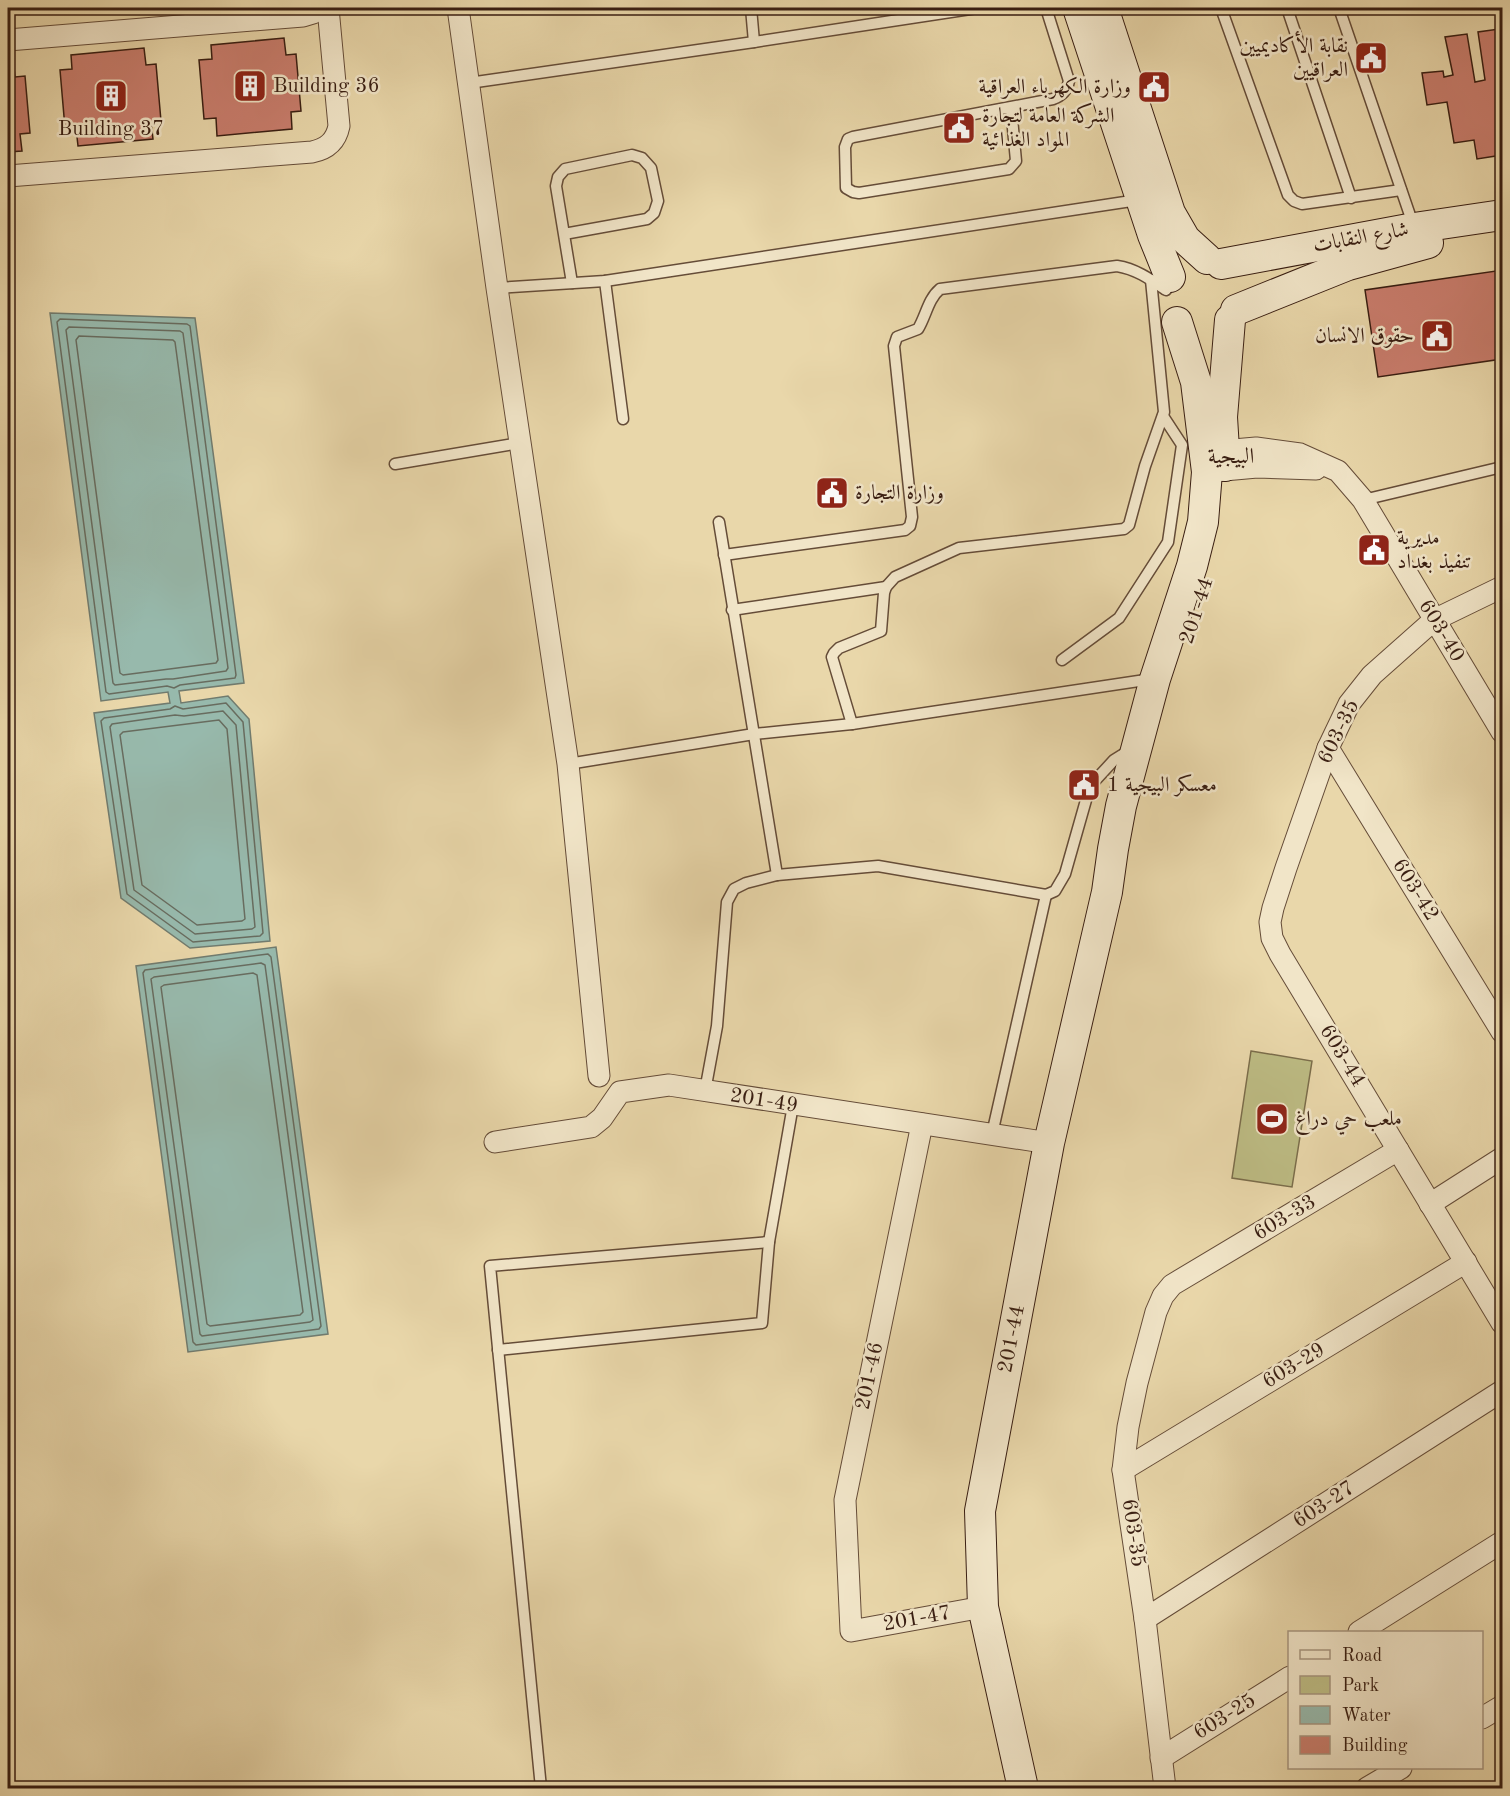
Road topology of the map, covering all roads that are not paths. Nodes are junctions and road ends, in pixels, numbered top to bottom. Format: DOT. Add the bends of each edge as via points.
graph roads {
  1 [pos="320,8"];
  2 [pos="328,8"];
  3 [pos="458,8"];
  4 [pos="751,8"];
  5 [pos="977,8"];
  6 [pos="1046,8"];
  7 [pos="1078,8"];
  8 [pos="1102,8"];
  9 [pos="1221,8"];
  10 [pos="1287,8"];
  11 [pos="1339,8"];
  12 [pos="8,40"];
  13 [pos="754,42"];
  14 [pos="469,83"];
  15 [pos="1011,107"];
  16 [pos="8,176"];
  17 [pos="1401,190"];
  18 [pos="1351,198"];
  19 [pos="1141,199"];
  20 [pos="1503,215"];
  21 [pos="1503,227"];
  22 [pos="1414,228"];
  23 [pos="564,234"];
  24 [pos="1214,261"];
  25 [pos="605,281"];
  26 [pos="1163,282"];
  27 [pos="572,283"];
  28 [pos="497,288"];
  29 [pos="1233,315"];
  30 [pos="1177,322"];
  31 [pos="1163,416"];
  32 [pos="622,419"];
  33 [pos="520,443"];
  34 [pos="1215,461"];
  35 [pos="394,464"];
  36 [pos="1503,466"];
  37 [pos="1363,500"];
  38 [pos="719,522"];
  39 [pos="724,555"];
  40 [pos="886,587"];
  41 [pos="1503,587"];
  42 [pos="732,610"];
  43 [pos="1434,620"];
  44 [pos="1062,660"];
  45 [pos="1155,678"];
  46 [pos="852,724"];
  47 [pos="1503,732"];
  48 [pos="754,734"];
  49 [pos="1138,745"];
  50 [pos="1328,748"];
  51 [pos="568,764"];
  52 [pos="777,875"];
  53 [pos="1107,892"];
  54 [pos="1046,895"];
  55 [pos="1273,908"];
  56 [pos="1503,1032"];
  57 [pos="599,1076"];
  58 [pos="705,1091"];
  59 [pos="793,1105"];
  60 [pos="922,1124"];
  61 [pos="992,1134"];
  62 [pos="495,1142"];
  63 [pos="1049,1143"];
  64 [pos="1398,1150"];
  65 [pos="1503,1158"];
  66 [pos="1430,1204"];
  67 [pos="769,1242"];
  68 [pos="1466,1262"];
  69 [pos="1172,1285"];
  70 [pos="1503,1323"];
  71 [pos="498,1350"];
  72 [pos="1503,1391"];
  73 [pos="1123,1470"];
  74 [pos="1503,1542"];
  75 [pos="982,1607"];
  76 [pos="1145,1619"];
  77 [pos="851,1631"];
  78 [pos="1361,1631"];
  79 [pos="1288,1678"];
  80 [pos="1503,1706"];
  81 [pos="1483,1717"];
  82 [pos="1161,1758"];
  83 [pos="1398,1769"];
  84 [pos="541,1788"];
  85 [pos="1023,1788"];
  86 [pos="1165,1788"];
  87 [pos="1367,1788"];
  1 -- 12 [label="street" via="303,16"];
  2 -- 16 [label="street" via="339,126 331,143 319,151"];
  3 -- 14 [label="street"];
  4 -- 13 [label="lane"];
  5 -- 13 [label="lane"];
  6 -- 15 [label="lane" via="1068,87 1059,97"];
  7 -- 19 [label="street"];
  8 -- 24 [label="street" via="1170,213 1185,239"];
  9 -- 18 [label="lane" via="1288,195 1302,204"];
  10 -- 18 [label="lane"];
  11 -- 17 [label="lane"];
  13 -- 14 [label="lane"];
  14 -- 28 [label="street"];
  15 -- 15 [label="lane" via="1016,161 1009,169 859,193 846,188 848,139"];
  17 -- 18 [label="lane"];
  17 -- 22 [label="lane"];
  19 -- 25 [label="lane"];
  19 -- 26 [label="street"];
  20 -- 22 [label="street, شارع النقابات"];
  21 -- 29 [label="street, شارع النقابات" via="1453,236 1348,265"];
  22 -- 24 [label="street, شارع النقابات"];
  23 -- 23 [label="lane" via="556,186 565,169 632,155 642,158 651,168 658,201 647,219"];
  23 -- 27 [label="lane"];
  24 -- 26 [label="street" via="1186,262"];
  24 -- 29 [label="street" via="1232,274 1238,288"];
  25 -- 27 [label="lane"];
  25 -- 32 [label="lane"];
  26 -- 30 [label="street" via="1168,307"];
  26 -- 31 [label="lane"];
  26 -- 39 [label="lane" via="1129,268 1104,266 940,289 918,329 897,338 894,346 910,526 905,530"];
  27 -- 28 [label="lane"];
  28 -- 33 [label="street"];
  29 -- 30 [label="street" via="1218,329 1204,332"];
  29 -- 34 [label="street, 201-44"];
  30 -- 34 [label="street, 201-44"];
  31 -- 40 [label="lane" via="1127,528 959,548 895,577"];
  31 -- 44 [label="lane" via="1182,445 1168,542 1119,618"];
  33 -- 35 [label="lane"];
  33 -- 51 [label="street"];
  34 -- 37 [label="street, 603-40" via="1338,471"];
  34 -- 45 [label="street, 201-44" via="1192,566"];
  34 -- 53 [label="street, 201-44" via="1224,508 1221,533"];
  36 -- 37 [label="lane"];
  37 -- 43 [label="street, 603-40"];
  38 -- 39 [label="lane"];
  39 -- 42 [label="lane"];
  40 -- 42 [label="lane"];
  40 -- 46 [label="lane" via="881,631 839,648 832,657"];
  41 -- 43 [label="street, 603-35"];
  42 -- 48 [label="lane"];
  43 -- 47 [label="street, 603-40"];
  43 -- 50 [label="street, 603-35" via="1361,688"];
  45 -- 46 [label="lane"];
  45 -- 49 [label="street, 201-44"];
  46 -- 48 [label="lane"];
  48 -- 51 [label="lane"];
  48 -- 52 [label="lane"];
  49 -- 53 [label="street, 201-44" via="1119,817"];
  49 -- 54 [label="lane" via="1114,760 1090,786 1065,874 1055,891"];
  50 -- 55 [label="street, 603-35"];
  50 -- 56 [label="street, 603-42"];
  51 -- 57 [label="street"];
  52 -- 54 [label="lane" via="878,866"];
  52 -- 58 [label="lane" via="746,883 734,890 728,902 717,1026"];
  53 -- 63 [label="street, 201-44"];
  54 -- 61 [label="lane"];
  55 -- 64 [label="street, 603-44" via="1272,938 1280,954"];
  58 -- 59 [label="street, 201-49"];
  58 -- 62 [label="street, 201-49" via="669,1085 620,1092 591,1127"];
  59 -- 60 [label="street, 201-49"];
  59 -- 67 [label="lane"];
  60 -- 61 [label="street, 201-49"];
  60 -- 77 [label="street, 201-46" via="845,1500"];
  61 -- 63 [label="street, 201-49"];
  63 -- 75 [label="street, 201-44" via="980,1511"];
  64 -- 66 [label="street, 603-44"];
  64 -- 69 [label="street, 603-33"];
  65 -- 66 [label="street"];
  66 -- 68 [label="street, 603-44"];
  67 -- 71 [label="lane" via="762,1323"];
  67 -- 71 [label="lane" via="490,1266"];
  68 -- 70 [label="street, 603-44"];
  68 -- 73 [label="street, 603-29"];
  69 -- 73 [label="street, 603-35" via="1156,1312 1128,1427"];
  71 -- 84 [label="lane"];
  72 -- 76 [label="street, 603-27"];
  73 -- 76 [label="street, 603-35"];
  74 -- 78 [label="street"];
  75 -- 77 [label="street, 201-47"];
  75 -- 85 [label="street, 201-44"];
  76 -- 82 [label="street, 603-35"];
  79 -- 82 [label="street, 603-25"];
  80 -- 81 [label="street"];
  82 -- 86 [label="street, 603-35"];
  83 -- 87 [label="street"];
}
